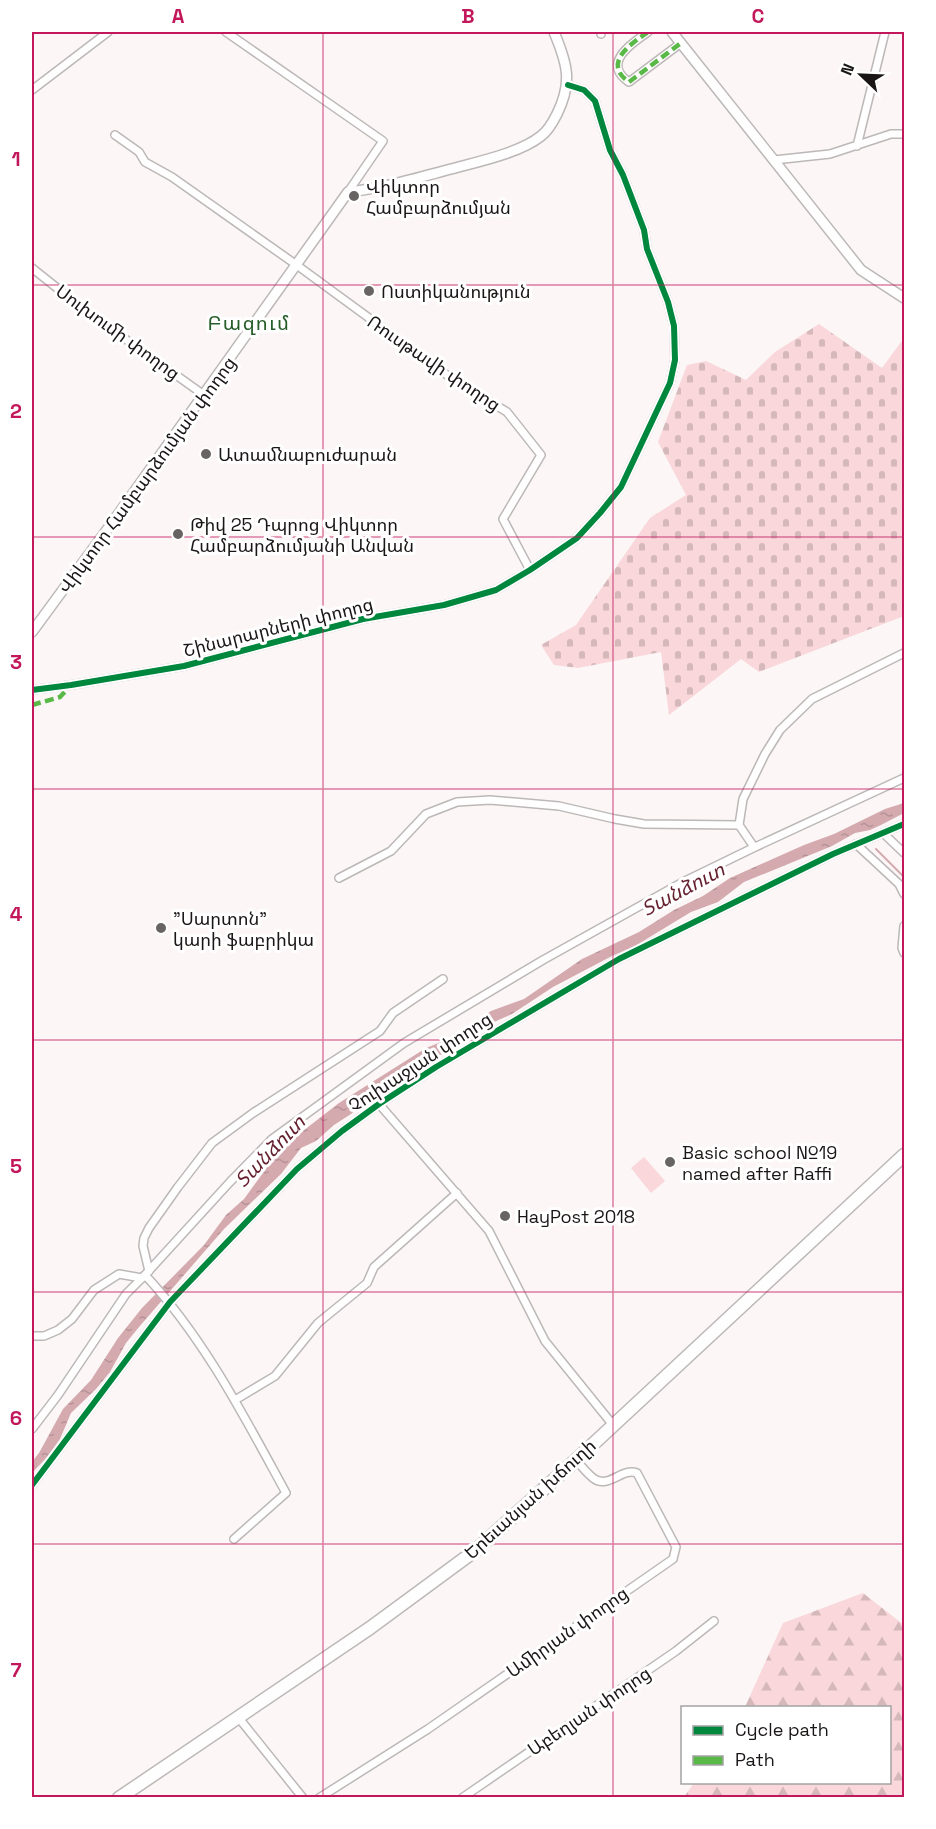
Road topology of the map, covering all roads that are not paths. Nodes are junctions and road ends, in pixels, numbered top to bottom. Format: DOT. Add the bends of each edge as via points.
graph roads {
  1 [pos="108,32"];
  2 [pos="226,32"];
  3 [pos="554,32"];
  4 [pos="648,32"];
  5 [pos="672,32"];
  6 [pos="885,32"];
  7 [pos="681,43"];
  8 [pos="568,85"];
  9 [pos="32,90"];
  10 [pos="904,134"];
  11 [pos="115,135"];
  12 [pos="857,146"];
  13 [pos="774,160"];
  14 [pos="348,192"];
  15 [pos="298,266"];
  16 [pos="32,268"];
  17 [pos="903,296"];
  18 [pos="204,395"];
  19 [pos="530,570"];
  20 [pos="32,632"];
  21 [pos="904,654"];
  22 [pos="32,690"];
  23 [pos="904,778"];
  24 [pos="904,824"];
  25 [pos="739,825"];
  26 [pos="883,833"];
  27 [pos="856,844"];
  28 [pos="754,847"];
  29 [pos="904,853"];
  30 [pos="339,878"];
  31 [pos="904,894"];
  32 [pos="904,927"];
  33 [pos="904,953"];
  34 [pos="443,979"];
  35 [pos="379,1104"];
  36 [pos="904,1155"];
  37 [pos="457,1193"];
  38 [pos="145,1274"];
  39 [pos="169,1300"];
  40 [pos="32,1336"];
  41 [pos="235,1400"];
  42 [pos="613,1425"];
  43 [pos="32,1429"];
  44 [pos="576,1460"];
  45 [pos="32,1485"];
  46 [pos="234,1539"];
  47 [pos="714,1621"];
  48 [pos="238,1717"];
  49 [pos="119,1797"];
  50 [pos="303,1797"];
  51 [pos="319,1797"];
  52 [pos="462,1797"];
  1 -- 9 [label="street"];
  2 -- 14 [label="street" via="383,141"];
  3 -- 8 [label="street" via="565,58"];
  4 -- 7 [label="street" via="620,55 620,73 629,82"];
  5 -- 7 [label="street"];
  6 -- 12 [label="street"];
  7 -- 13 [label="street"];
  8 -- 14 [label="street" via="553,123 528,144 396,184"];
  8 -- 19 [label="street, Շինարարների փողոց" via="584,90 595,101 668,302 674,326 675,360 670,383 621,487 577,538"];
  10 -- 12 [label="street" via="891,134"];
  11 -- 15 [label="street" via="139,152 144,162 172,177"];
  12 -- 13 [label="street" via="830,154"];
  13 -- 17 [label="street" via="861,270"];
  14 -- 15 [label="street, Վիկտոր Համբարձումյան փողոց"];
  15 -- 18 [label="street, Վիկտոր Համբարձումյան փողոց"];
  15 -- 19 [label="street, Ռուսթավի փողոց" via="451,378 507,412 541,455 503,519"];
  16 -- 18 [label="street, Սուխումի փողոց"];
  18 -- 20 [label="street, Վիկտոր Համբարձումյան փողոց"];
  19 -- 22 [label="street, Շինարարների փողոց" via="496,590 444,605 363,619 184,666"];
  21 -- 25 [label="street" via="812,699 780,730 743,799"];
  23 -- 28 [label="street"];
  24 -- 26 [label="street, Չուխաջյան փողոց"];
  25 -- 28 [label="street"];
  25 -- 30 [label="street" via="644,824 559,806 490,800 457,802 426,814 391,851"];
  26 -- 27 [label="street, Չուխաջյան փողոց"];
  26 -- 29 [label="street"];
  27 -- 31 [label="street" via="899,884"];
  27 -- 35 [label="street, Չուխաջյան փողոց" via="619,959"];
  28 -- 38 [label="street" via="553,954 404,1043 272,1139"];
  32 -- 33 [label="street"];
  34 -- 38 [label="street" via="393,1013 380,1031 212,1143 144,1238"];
  35 -- 37 [label="street"];
  35 -- 39 [label="street, Չուխաջյան փողոց" via="297,1169"];
  36 -- 42 [label="highway, Երեւանյան խճուղի"];
  37 -- 41 [label="street" via="374,1267 367,1283 318,1323 275,1376"];
  37 -- 42 [label="street" via="489,1231 545,1341"];
  38 -- 39 [label="street"];
  38 -- 40 [label="street" via="119,1274 94,1290 72,1319 58,1330"];
  38 -- 43 [label="street" via="126,1294"];
  39 -- 41 [label="street"];
  39 -- 45 [label="street, Չուխաջյան փողոց"];
  41 -- 46 [label="street" via="286,1493"];
  42 -- 44 [label="highway, Երեւանյան խճուղի"];
  44 -- 48 [label="highway, Երեւանյան խճուղի" via="476,1550"];
  44 -- 51 [label="street, Ամիրյան փողոց" via="601,1482 637,1473 676,1546 673,1559 428,1729"];
  47 -- 52 [label="street, Աբեղյան փողոց"];
  48 -- 49 [label="highway, Երեւանյան խճուղի"];
  48 -- 50 [label="street"];
}
